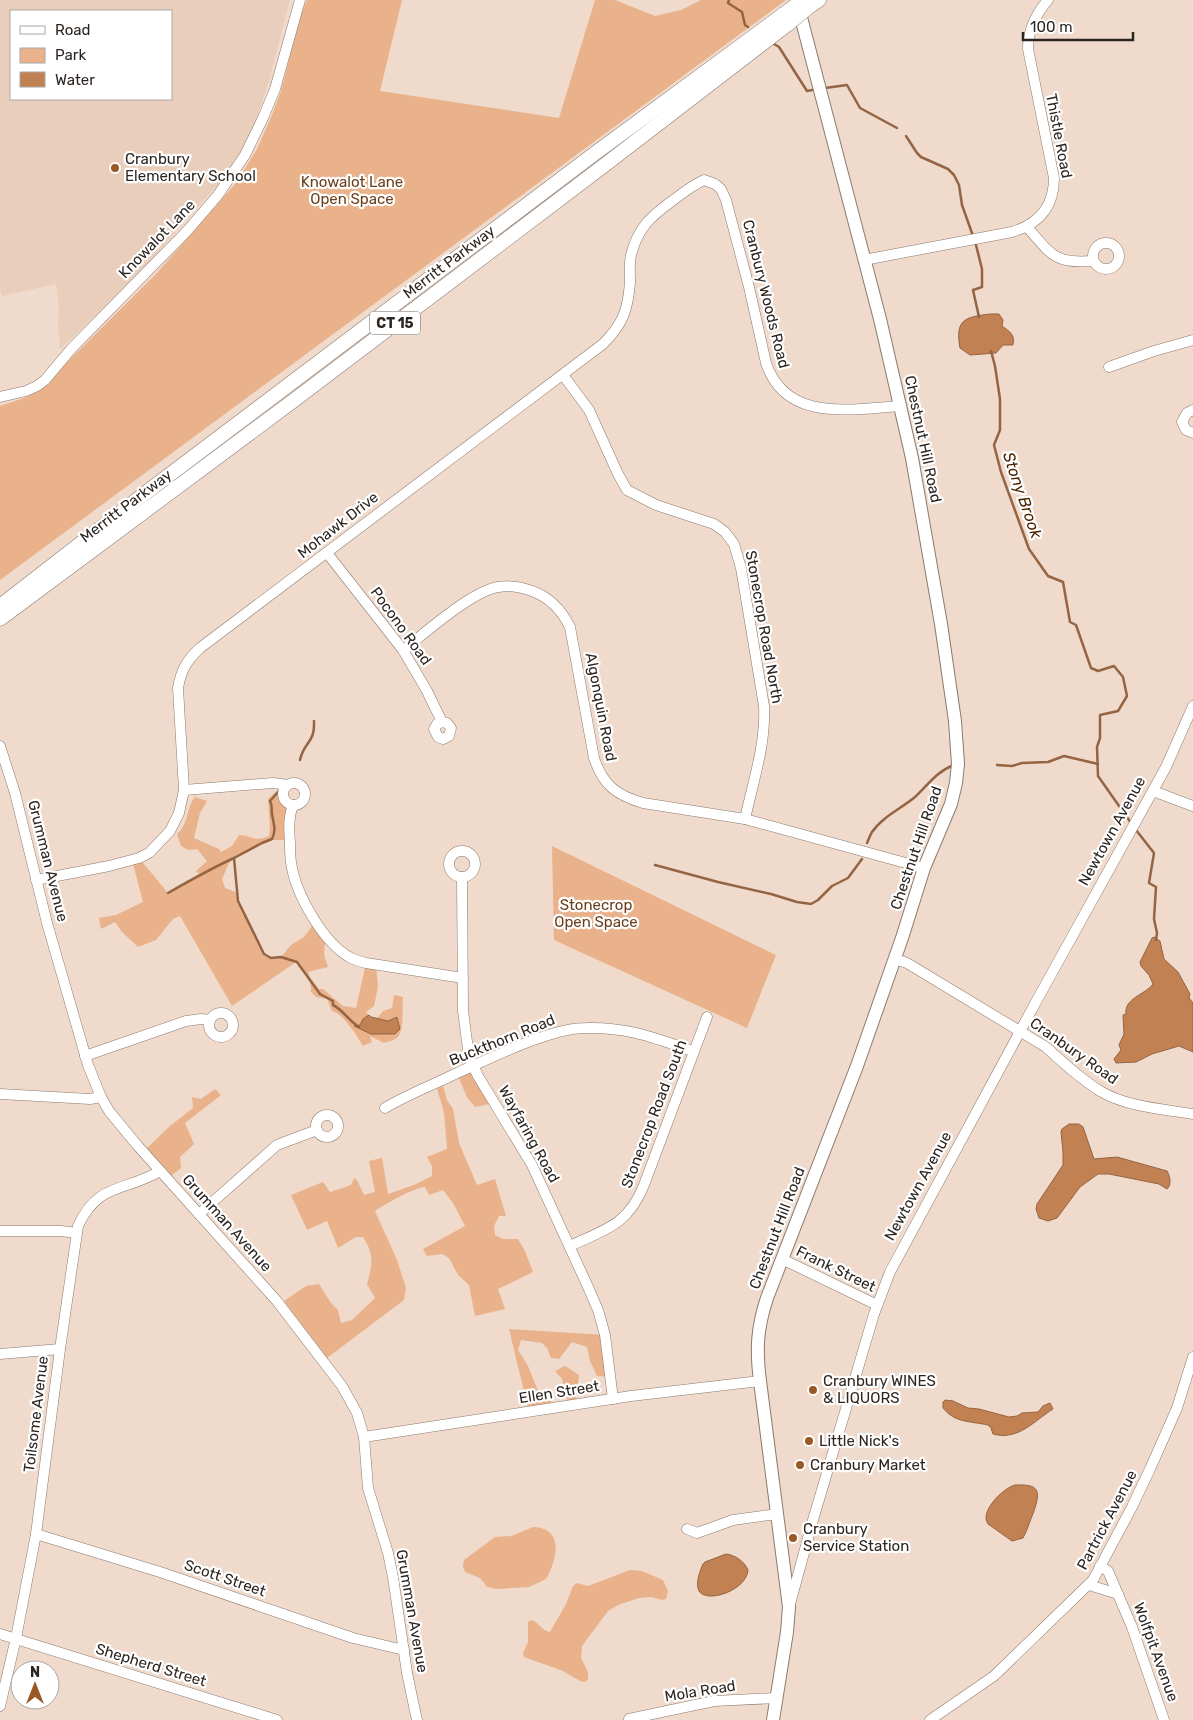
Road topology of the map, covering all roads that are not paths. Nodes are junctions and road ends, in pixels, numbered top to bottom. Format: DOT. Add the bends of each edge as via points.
graph roads {
  1 [pos="300,0"];
  2 [pos="796,0"];
  3 [pos="1048,0"];
  4 [pos="811,2"];
  5 [pos="786,19"];
  6 [pos="704,180"];
  7 [pos="1027,227"];
  8 [pos="864,260"];
  9 [pos="1092,260"];
  10 [pos="1193,340"];
  11 [pos="1109,367"];
  12 [pos="563,375"];
  13 [pos="0,396"];
  14 [pos="901,406"];
  15 [pos="1193,410"];
  16 [pos="1193,433"];
  17 [pos="327,553"];
  18 [pos="0,606"];
  19 [pos="0,619"];
  20 [pos="403,650"];
  21 [pos="1193,706"];
  22 [pos="442,722"];
  23 [pos="0,746"];
  24 [pos="288,785"];
  25 [pos="184,790"];
  26 [pos="1153,791"];
  27 [pos="293,805"];
  28 [pos="1193,806"];
  29 [pos="745,819"];
  30 [pos="924,868"];
  31 [pos="462,877"];
  32 [pos="36,880"];
  33 [pos="895,958"];
  34 [pos="463,978"];
  35 [pos="707,1017"];
  36 [pos="210,1020"];
  37 [pos="1021,1032"];
  38 [pos="693,1051"];
  39 [pos="85,1056"];
  40 [pos="472,1066"];
  41 [pos="0,1094"];
  42 [pos="101,1097"];
  43 [pos="385,1108"];
  44 [pos="1193,1114"];
  45 [pos="317,1130"];
  46 [pos="160,1171"];
  47 [pos="198,1214"];
  48 [pos="0,1231"];
  49 [pos="76,1233"];
  50 [pos="570,1246"];
  51 [pos="782,1259"];
  52 [pos="877,1305"];
  53 [pos="60,1349"];
  54 [pos="0,1354"];
  55 [pos="1193,1357"];
  56 [pos="760,1381"];
  57 [pos="613,1398"];
  58 [pos="364,1437"];
  59 [pos="777,1514"];
  60 [pos="687,1529"];
  61 [pos="36,1534"];
  62 [pos="1100,1566"];
  63 [pos="1089,1585"];
  64 [pos="1118,1594"];
  65 [pos="789,1607"];
  66 [pos="0,1634"];
  67 [pos="16,1638"];
  68 [pos="404,1650"];
  69 [pos="777,1698"];
  70 [pos="0,1706"];
  71 [pos="628,1719"];
  72 [pos="277,1720"];
  73 [pos="417,1720"];
  74 [pos="773,1720"];
  75 [pos="930,1720"];
  76 [pos="1164,1720"];
  1 -- 13 [label="street, Knowalot Lane" via="275,89 263,118 246,156 218,195 44,380 26,391"];
  2 -- 8 [label="main road, Chestnut Hill Road"];
  3 -- 7 [label="street, Thistle Road" via="1035,17 1028,35 1028,50 1054,184 1047,208"];
  4 -- 5 [label="highway, Merritt Parkway / CT 15, bridge"];
  5 -- 18 [label="highway, Merritt Parkway / CT 15" via="532,201"];
  5 -- 19 [label="highway, Merritt Parkway / CT 15" via="602,167"];
  6 -- 12 [label="street, Mohawk Drive" via="688,187 654,213 644,226 631,257 625,312 616,330"];
  6 -- 14 [label="street, Cranbury Woods Road" via="721,189 726,200 763,356 777,386 791,398 818,408"];
  7 -- 8 [label="street"];
  7 -- 9 [label="street" via="1052,254 1069,262"];
  8 -- 14 [label="main road, Chestnut Hill Road"];
  10 -- 11 [label="street"];
  12 -- 17 [label="street, Mohawk Drive"];
  12 -- 29 [label="street, Stonecrop Road North" via="589,410 627,490 656,505 714,524 734,544 742,575 765,720"];
  14 -- 30 [label="main road, Chestnut Hill Road" via="938,605 958,747 953,796"];
  15 -- 16 [label="street" via="1182,422 1186,430"];
  17 -- 20 [label="street, Pocono Road"];
  17 -- 25 [label="street, Mohawk Drive" via="200,648 186,662 178,688"];
  20 -- 22 [label="street, Pocono Road"];
  20 -- 29 [label="street, Algonquin Road" via="486,590 509,586 538,593 561,612 570,627 594,758 599,773 609,786 643,803"];
  21 -- 26 [label="street, Newtown Avenue"];
  23 -- 32 [label="street, Grumman Avenue"];
  24 -- 25 [label="street" via="273,783"];
  24 -- 27 [label="street" via="283,795 286,802"];
  24 -- 27 [label="street" via="299,785 305,794 303,801"];
  25 -- 32 [label="street, Mohawk Drive" via="179,813 170,831 149,853 126,862"];
  26 -- 28 [label="street"];
  26 -- 37 [label="street, Newtown Avenue"];
  27 -- 34 [label="street" via="289,819 294,879 316,921 339,949 350,958 366,963"];
  29 -- 30 [label="street, Algonquin Road"];
  30 -- 33 [label="main road, Chestnut Hill Road"];
  31 -- 34 [label="street, Wayfaring Road"];
  32 -- 39 [label="street, Grumman Avenue"];
  33 -- 37 [label="street, Cranbury Road"];
  33 -- 51 [label="main road, Chestnut Hill Road"];
  34 -- 40 [label="street, Wayfaring Road" via="466,1046"];
  35 -- 38 [label="street, Stonecrop Road South"];
  36 -- 39 [label="street" via="186,1021"];
  37 -- 44 [label="street, Cranbury Road" via="1046,1047 1100,1091 1140,1106"];
  37 -- 52 [label="street, Newtown Avenue" via="893,1267"];
  38 -- 40 [label="street, Buckthorn Road" via="638,1032 576,1028 532,1041"];
  38 -- 50 [label="street, Stonecrop Road South" via="634,1206 619,1222"];
  39 -- 42 [label="street, Grumman Avenue"];
  40 -- 43 [label="street, Buckthorn Road"];
  40 -- 50 [label="street, Wayfaring Road" via="525,1152"];
  41 -- 42 [label="street"];
  42 -- 46 [label="street, Grumman Avenue"];
  45 -- 47 [label="street" via="277,1145"];
  46 -- 47 [label="street, Grumman Avenue"];
  46 -- 49 [label="street, Toilsome Avenue" via="96,1199 82,1217"];
  47 -- 58 [label="street, Grumman Avenue" via="264,1286 342,1386 357,1413"];
  48 -- 49 [label="street"];
  49 -- 53 [label="street, Toilsome Avenue"];
  50 -- 57 [label="street, Wayfaring Road" via="598,1310"];
  51 -- 52 [label="street, Frank Street"];
  51 -- 56 [label="main road, Chestnut Hill Road" via="758,1327"];
  52 -- 65 [label="street, Newtown Avenue"];
  53 -- 54 [label="street"];
  53 -- 61 [label="street, Toilsome Avenue"];
  55 -- 62 [label="street, Partrick Avenue" via="1168,1429"];
  56 -- 57 [label="street, Ellen Street"];
  56 -- 59 [label="main road, Chestnut Hill Road"];
  57 -- 58 [label="street, Ellen Street"];
  58 -- 68 [label="street, Grumman Avenue" via="368,1488 390,1561"];
  59 -- 60 [label="street" via="733,1520 697,1533"];
  59 -- 65 [label="main road, Chestnut Hill Road"];
  61 -- 67 [label="street, Toilsome Avenue"];
  61 -- 68 [label="street, Scott Street" via="354,1638"];
  62 -- 63 [label="street, Partrick Avenue"];
  62 -- 64 [label="street, Wolfpit Avenue" via="1108,1572"];
  63 -- 64 [label="street, Wolfpit Avenue"];
  63 -- 75 [label="street, Partrick Avenue" via="994,1676"];
  64 -- 76 [label="street, Wolfpit Avenue" via="1141,1649"];
  65 -- 69 [label="main road, Newtown Avenue"];
  66 -- 67 [label="street, Shepherd Street"];
  67 -- 70 [label="street, Toilsome Avenue"];
  67 -- 72 [label="street, Shepherd Street"];
  68 -- 73 [label="street, Grumman Avenue"];
  69 -- 71 [label="street, Mola Road" via="714,1701"];
  69 -- 74 [label="main road, Newtown Avenue"];
}
